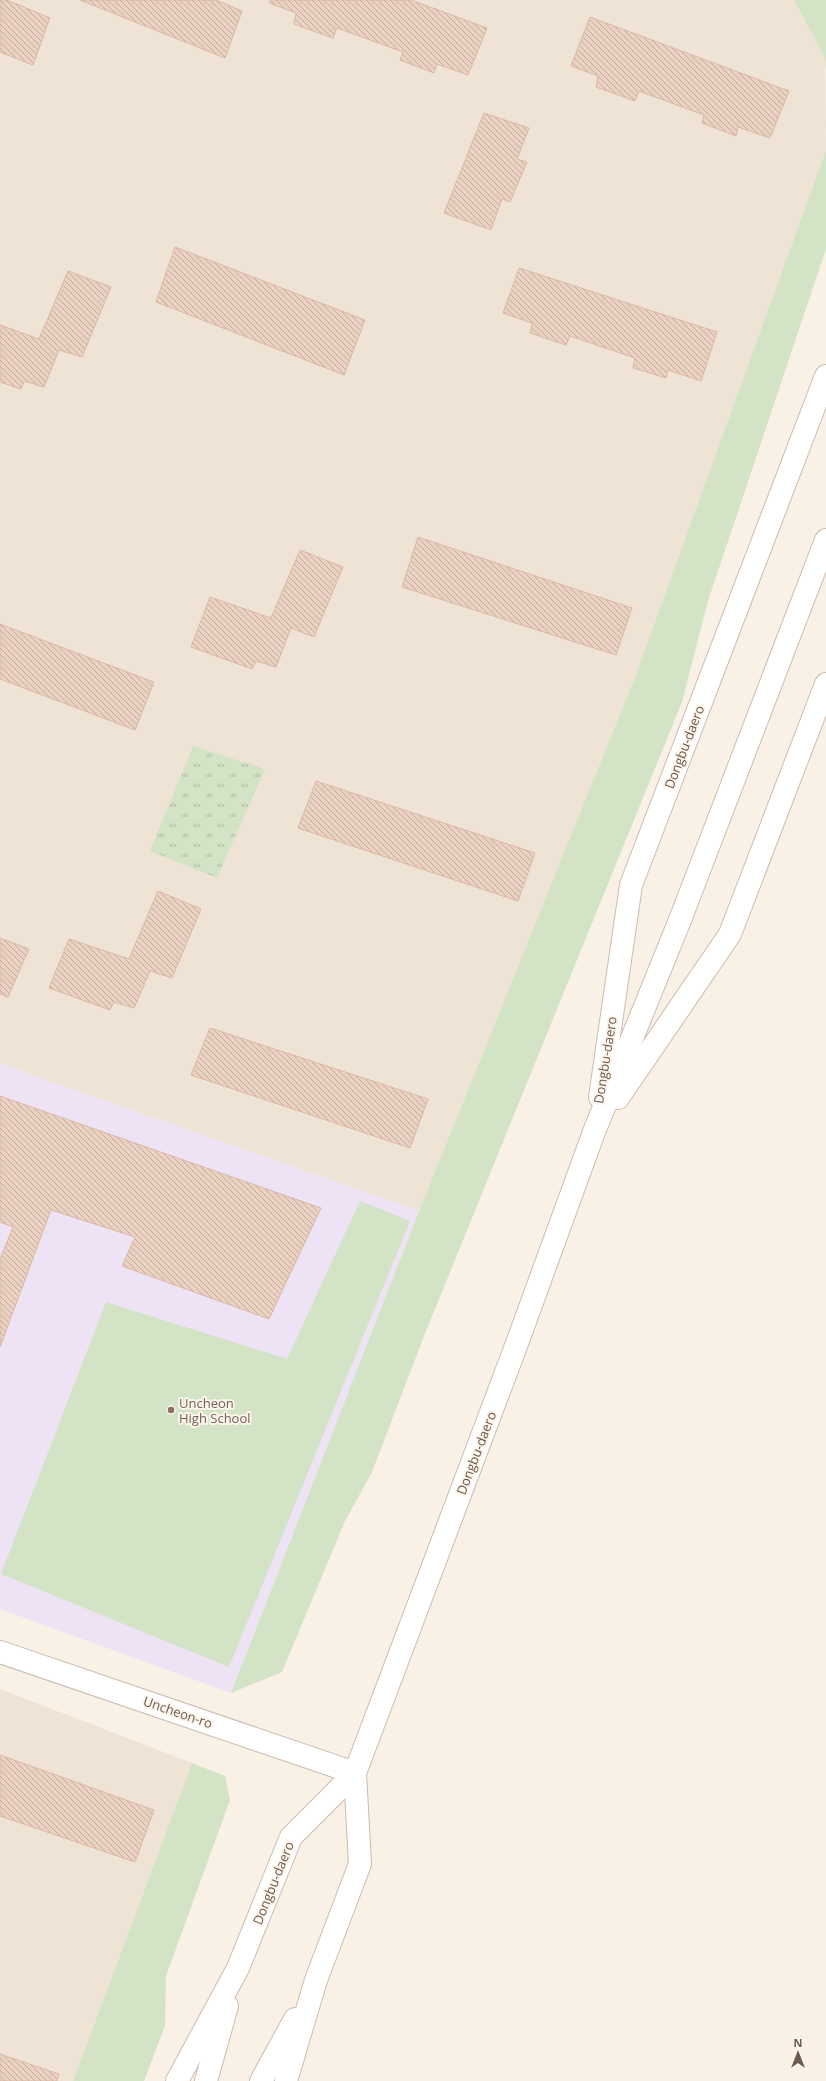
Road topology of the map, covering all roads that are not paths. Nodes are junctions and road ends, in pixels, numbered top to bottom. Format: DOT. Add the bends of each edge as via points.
graph roads {
  1 [pos="826,376"];
  2 [pos="826,540"];
  3 [pos="826,684"];
  4 [pos="594,1132"];
  5 [pos="0,1652"];
  6 [pos="355,1773"];
  7 [pos="238,1968"];
  8 [pos="316,1980"];
  9 [pos="177,2081"];
  10 [pos="206,2081"];
  11 [pos="261,2081"];
  12 [pos="286,2081"];
  1 -- 4 [label="main road, Dongbu-daero" via="631,885"];
  2 -- 4 [label="main road, Dongbu-daero" via="680,920"];
  3 -- 4 [label="main road, Dongbu-daero" via="730,934"];
  4 -- 6 [label="main road, Dongbu-daero"];
  5 -- 6 [label="main road, Uncheon-ro"];
  6 -- 7 [label="main road, Dongbu-daero" via="291,1837"];
  6 -- 8 [label="main road, Dongbu-daero" via="360,1864"];
  7 -- 9 [label="main road, Dongbu-daero"];
  7 -- 10 [label="main road, Dongbu-daero"];
  8 -- 11 [label="main road, Dongbu-daero"];
  8 -- 12 [label="main road, Dongbu-daero"];
}
